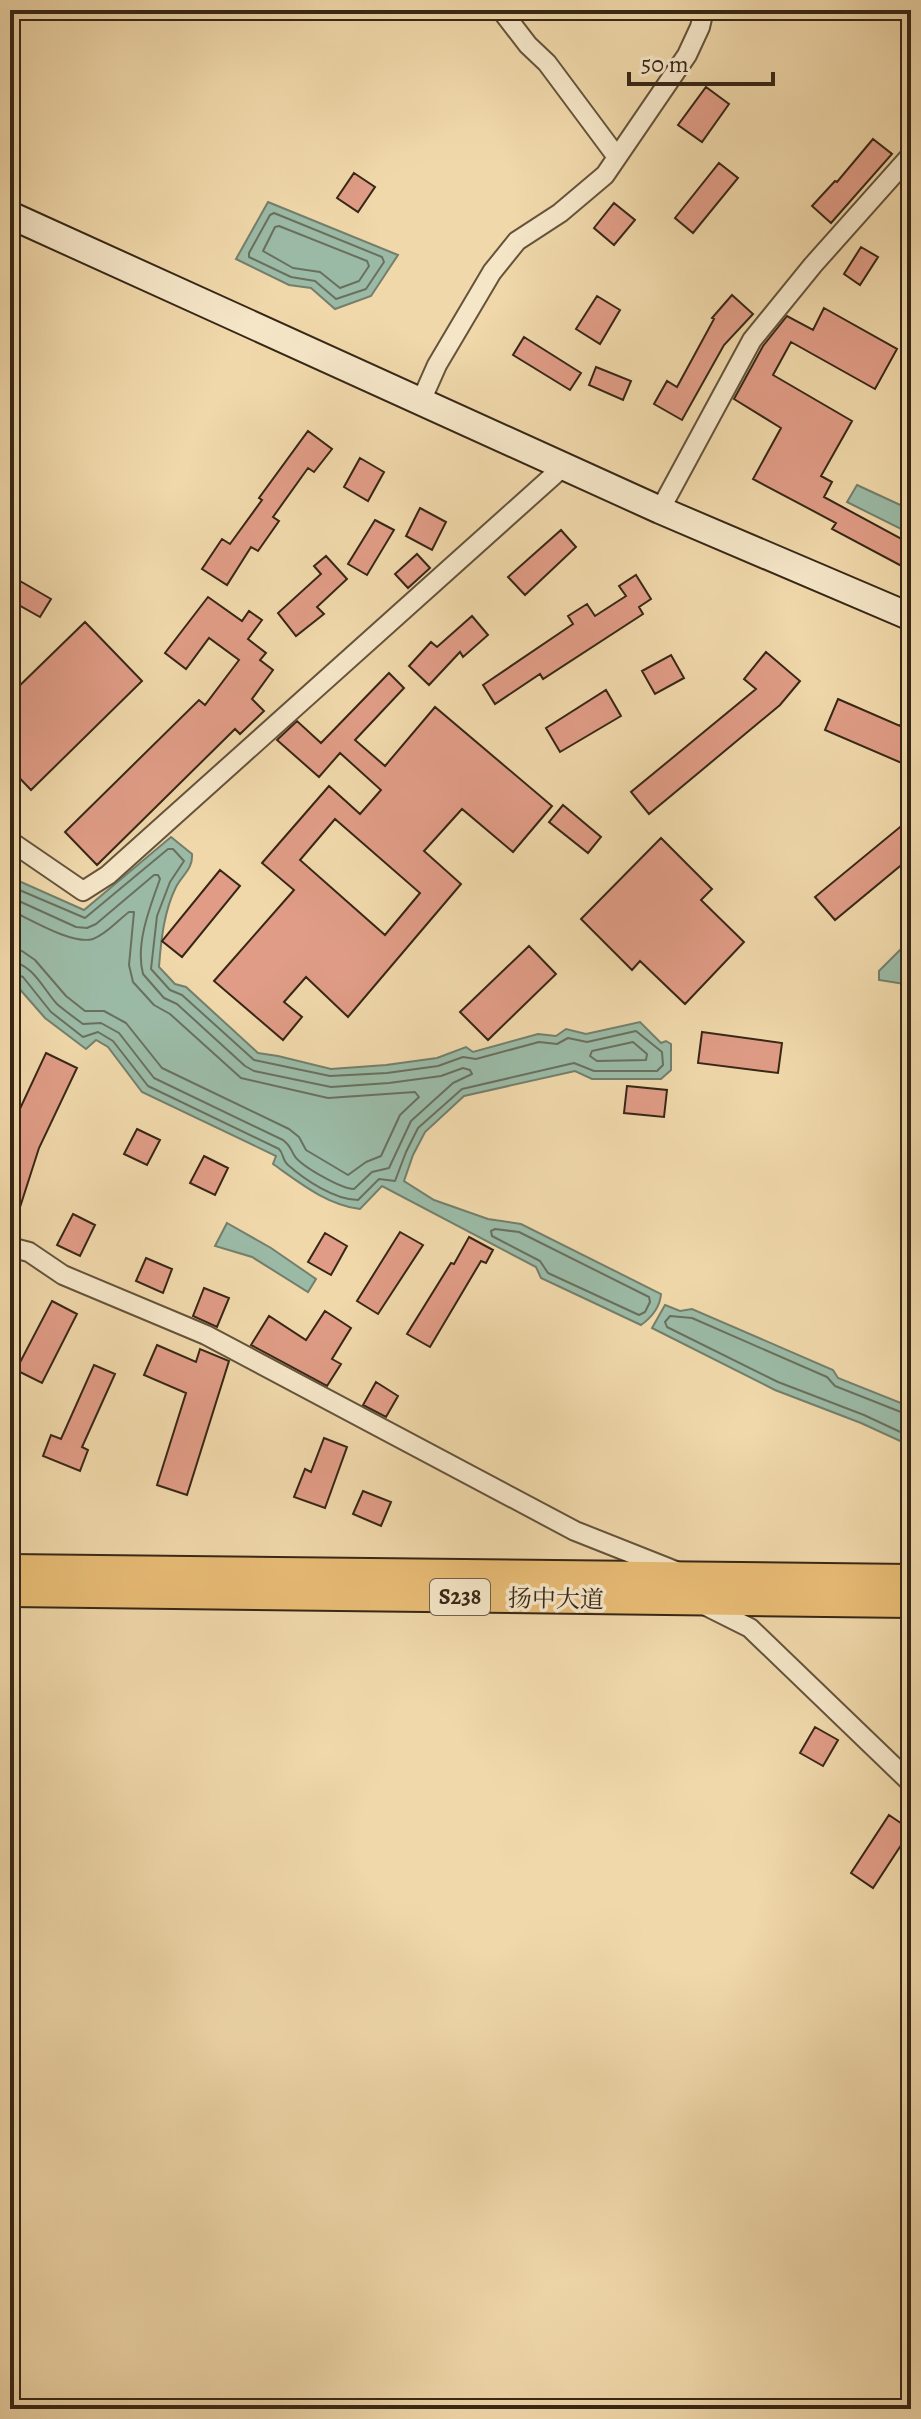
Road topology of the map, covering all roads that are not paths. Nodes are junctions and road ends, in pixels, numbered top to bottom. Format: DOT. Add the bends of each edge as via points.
graph roads {
  1 [pos="501,10"];
  2 [pos="704,10"];
  3 [pos="911,155"];
  4 [pos="617,157"];
  5 [pos="10,215"];
  6 [pos="421,401"];
  7 [pos="564,466"];
  8 [pos="660,510"];
  9 [pos="911,617"];
  10 [pos="10,841"];
  11 [pos="10,1247"];
  12 [pos="10,1569"];
  13 [pos="911,1579"];
  14 [pos="693,1589"];
  15 [pos="10,1592"];
  16 [pos="911,1603"];
  17 [pos="911,1783"];
  1 -- 4 [label="street"];
  2 -- 4 [label="street" via="687,55"];
  3 -- 8 [label="street" via="752,340"];
  4 -- 6 [label="street" via="605,175 560,213 517,241 492,272"];
  5 -- 6 [label="main road"];
  6 -- 7 [label="main road"];
  7 -- 8 [label="main road"];
  7 -- 10 [label="street" via="108,875 83,891"];
  8 -- 9 [label="main road"];
  11 -- 14 [label="street" via="206,1335"];
  12 -- 14 [label="main road, 扬中大道 / S238"];
  13 -- 14 [label="main road, 扬中大道 / S238"];
  14 -- 15 [label="main road, 扬中大道 / S238"];
  14 -- 16 [label="main road, 扬中大道 / S238"];
  14 -- 17 [label="street" via="750,1628"];
}
